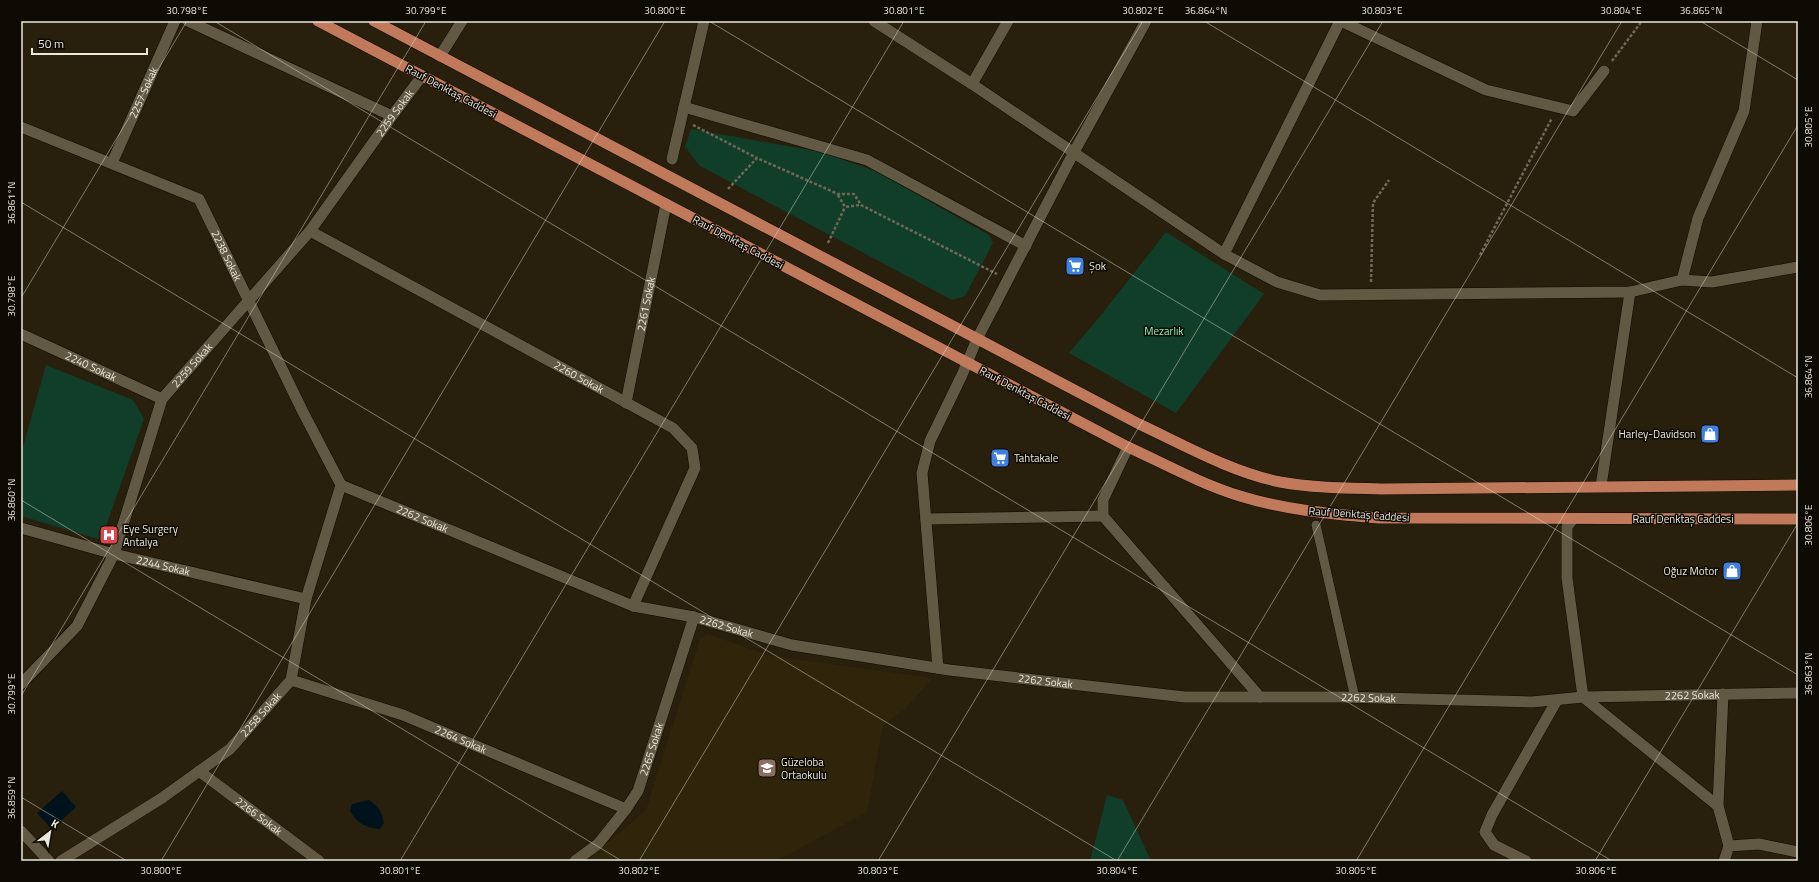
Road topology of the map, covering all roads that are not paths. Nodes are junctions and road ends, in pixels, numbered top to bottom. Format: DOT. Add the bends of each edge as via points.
graph roads {
  1 [pos="175,21"];
  2 [pos="188,21"];
  3 [pos="318,21"];
  4 [pos="374,21"];
  5 [pos="462,21"];
  6 [pos="704,21"];
  7 [pos="874,21"];
  8 [pos="1008,21"];
  9 [pos="1146,21"];
  10 [pos="1341,21"];
  11 [pos="1757,21"];
  12 [pos="440,56"];
  13 [pos="1604,71"];
  14 [pos="422,76"];
  15 [pos="972,84"];
  16 [pos="684,108"];
  17 [pos="392,116"];
  18 [pos="21,127"];
  19 [pos="1074,152"];
  20 [pos="672,159"];
  21 [pos="112,164"];
  22 [pos="666,204"];
  23 [pos="310,230"];
  24 [pos="1026,246"];
  25 [pos="1224,254"];
  26 [pos="1798,267"];
  27 [pos="1682,280"];
  28 [pos="1630,292"];
  29 [pos="249,300"];
  30 [pos="21,334"];
  31 [pos="977,339"];
  32 [pos="967,362"];
  33 [pos="162,399"];
  34 [pos="626,403"];
  35 [pos="1128,447"];
  36 [pos="341,485"];
  37 [pos="1798,485"];
  38 [pos="1600,486"];
  39 [pos="1103,516"];
  40 [pos="926,519"];
  41 [pos="1573,519"];
  42 [pos="1798,519"];
  43 [pos="1316,524"];
  44 [pos="21,528"];
  45 [pos="114,554"];
  46 [pos="306,599"];
  47 [pos="633,606"];
  48 [pos="694,617"];
  49 [pos="938,668"];
  50 [pos="291,680"];
  51 [pos="21,684"];
  52 [pos="1798,693"];
  53 [pos="1723,694"];
  54 [pos="1260,697"];
  55 [pos="1583,697"];
  56 [pos="1355,698"];
  57 [pos="1557,700"];
  58 [pos="199,771"];
  59 [pos="1718,806"];
  60 [pos="626,810"];
  61 [pos="21,830"];
  62 [pos="1729,846"];
  63 [pos="1798,852"];
  64 [pos="49,861"];
  65 [pos="61,861"];
  66 [pos="318,861"];
  67 [pos="575,861"];
  68 [pos="1526,861"];
  69 [pos="1724,861"];
  1 -- 21 [label="street, 2257 Sokak"];
  2 -- 17 [label="street"];
  3 -- 14 [label="main road, Rauf Denktaş Caddesi"];
  4 -- 12 [label="main road"];
  5 -- 12 [label="street"];
  6 -- 16 [label="street"];
  7 -- 15 [label="street"];
  8 -- 15 [label="street"];
  9 -- 19 [label="street"];
  10 -- 13 [label="street" via="1486,90 1573,111"];
  10 -- 25 [label="street"];
  11 -- 27 [label="street" via="1744,111 1698,218"];
  12 -- 31 [label="main road"];
  14 -- 17 [label="street, 2259 Sokak"];
  14 -- 22 [label="main road, Rauf Denktaş Caddesi"];
  15 -- 19 [label="street"];
  16 -- 20 [label="street"];
  16 -- 24 [label="street" via="867,160"];
  17 -- 23 [label="street, 2259 Sokak"];
  18 -- 21 [label="street, 2238 Sokak"];
  19 -- 24 [label="street"];
  19 -- 25 [label="street"];
  21 -- 29 [label="street, 2238 Sokak" via="199,199"];
  22 -- 32 [label="main road, Rauf Denktaş Caddesi"];
  22 -- 34 [label="street, 2261 Sokak"];
  23 -- 29 [label="street, 2259 Sokak"];
  23 -- 34 [label="street, 2260 Sokak"];
  24 -- 31 [label="street"];
  25 -- 28 [label="street" via="1277,282 1320,295"];
  26 -- 27 [label="street" via="1712,282"];
  27 -- 28 [label="street"];
  28 -- 38 [label="street"];
  29 -- 33 [label="street, 2259 Sokak"];
  29 -- 36 [label="street, 2238 Sokak"];
  30 -- 33 [label="street, 2240 Sokak"];
  31 -- 32 [label="street"];
  31 -- 38 [label="main road" via="1139,424 1246,472 1279,481 1313,487 1373,489"];
  32 -- 35 [label="main road, Rauf Denktaş Caddesi"];
  32 -- 40 [label="street" via="930,441 922,473"];
  33 -- 45 [label="street, 2259 Sokak"];
  34 -- 47 [label="street, 2260 Sokak" via="673,428 692,448 695,468"];
  35 -- 39 [label="street" via="1103,500"];
  35 -- 41 [label="main road, Rauf Denktaş Caddesi" via="1239,496 1318,513 1378,518"];
  36 -- 46 [label="street"];
  36 -- 47 [label="street, 2262 Sokak"];
  37 -- 38 [label="main road"];
  39 -- 40 [label="street"];
  39 -- 54 [label="street"];
  40 -- 49 [label="street"];
  41 -- 42 [label="main road, Rauf Denktaş Caddesi"];
  41 -- 55 [label="street" via="1567,526 1567,578"];
  43 -- 56 [label="lane"];
  44 -- 45 [label="street, 2244 Sokak"];
  45 -- 46 [label="street, 2244 Sokak"];
  45 -- 51 [label="street, 2259 Sokak" via="77,626"];
  46 -- 50 [label="street"];
  47 -- 48 [label="street, 2262 Sokak"];
  48 -- 49 [label="street, 2262 Sokak" via="792,645"];
  48 -- 60 [label="street, 2265 Sokak" via="638,791"];
  49 -- 54 [label="street, 2262 Sokak" via="1185,697"];
  50 -- 58 [label="street, 2258 Sokak" via="230,749"];
  50 -- 60 [label="street, 2264 Sokak" via="403,715"];
  52 -- 53 [label="street, 2262 Sokak"];
  53 -- 55 [label="street, 2262 Sokak"];
  53 -- 59 [label="street"];
  54 -- 56 [label="street, 2262 Sokak"];
  55 -- 57 [label="street, 2262 Sokak"];
  55 -- 59 [label="street"];
  56 -- 57 [label="street, 2262 Sokak" via="1532,702"];
  57 -- 68 [label="street" via="1485,832 1494,845"];
  58 -- 65 [label="street, 2258 Sokak" via="162,798"];
  58 -- 66 [label="street, 2266 Sokak"];
  59 -- 62 [label="street"];
  60 -- 67 [label="street, 2265 Sokak" via="598,844"];
  61 -- 64 [label="street"];
  62 -- 63 [label="street" via="1759,844"];
  62 -- 69 [label="street"];
}
